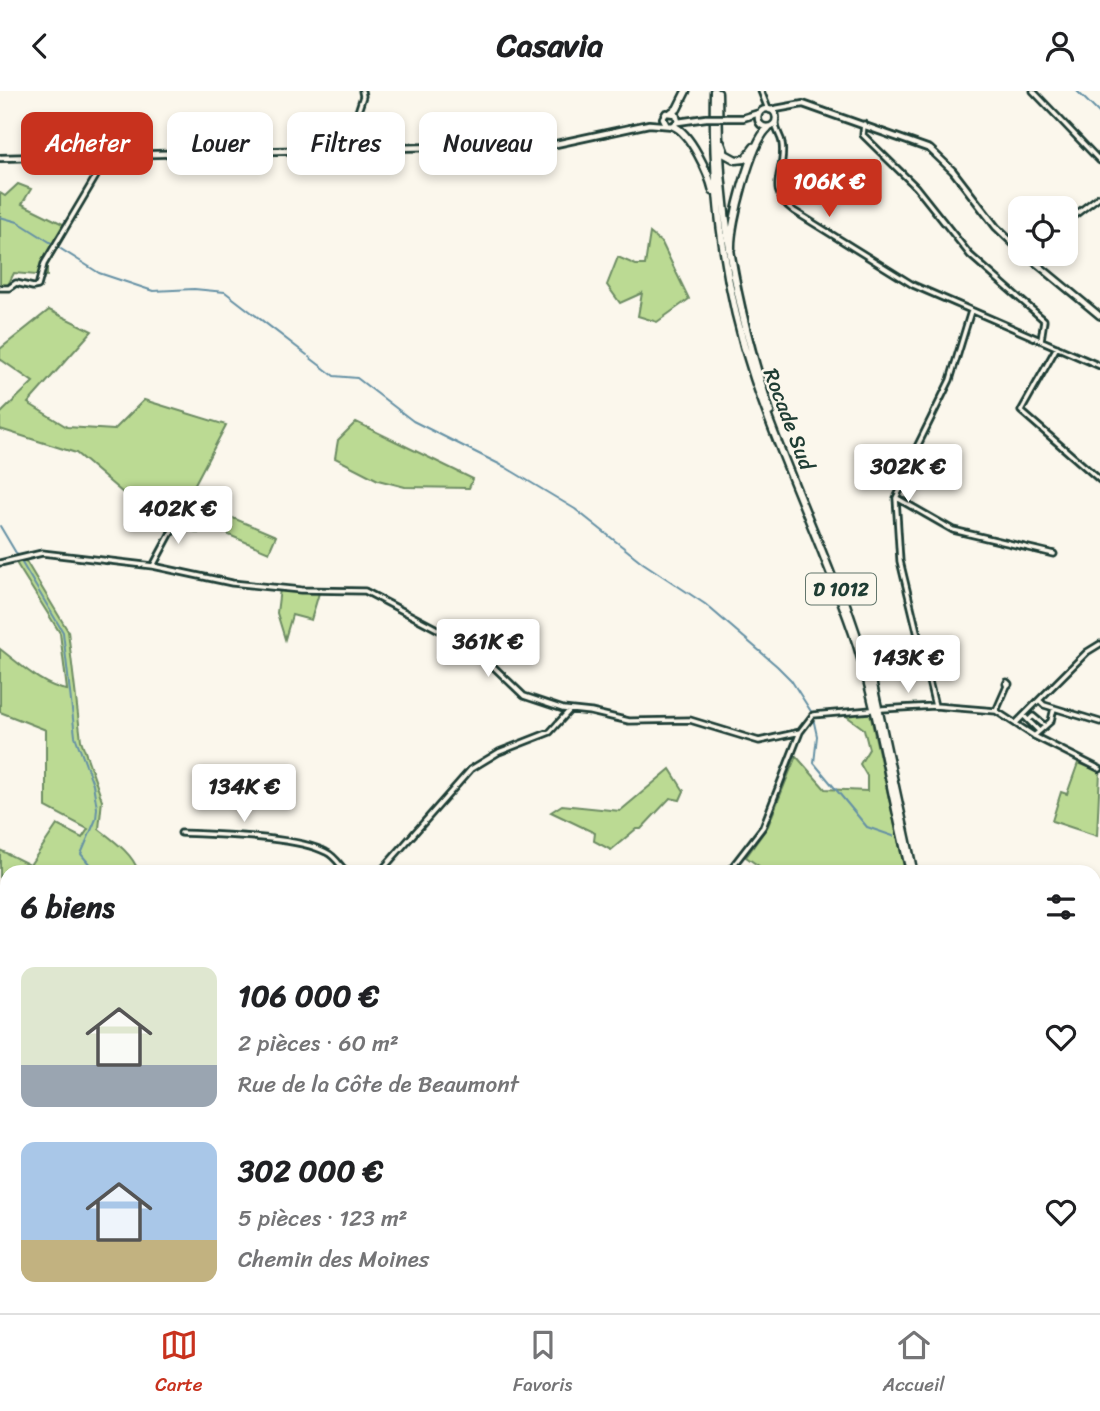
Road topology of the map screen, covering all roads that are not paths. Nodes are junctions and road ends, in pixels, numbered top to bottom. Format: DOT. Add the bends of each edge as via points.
graph roads {
  1 [pos="362,91"];
  2 [pos="686,91"];
  3 [pos="716,91"];
  4 [pos="761,91"];
  5 [pos="1032,91"];
  6 [pos="763,101"];
  7 [pos="791,106"];
  8 [pos="769,109"];
  9 [pos="358,112"];
  10 [pos="760,112"];
  11 [pos="674,113"];
  12 [pos="664,117"];
  13 [pos="743,118"];
  14 [pos="693,119"];
  15 [pos="776,119"];
  16 [pos="649,124"];
  17 [pos="672,124"];
  18 [pos="864,124"];
  19 [pos="764,126"];
  20 [pos="718,127"];
  21 [pos="777,131"];
  22 [pos="405,148"];
  23 [pos="287,151"];
  24 [pos="153,155"];
  25 [pos="0,158"];
  26 [pos="21,158"];
  27 [pos="1100,161"];
  28 [pos="97,175"];
  29 [pos="1100,197"];
  30 [pos="1078,213"];
  31 [pos="719,220"];
  32 [pos="1008,238"];
  33 [pos="1040,266"];
  34 [pos="734,277"];
  35 [pos="0,288"];
  36 [pos="971,311"];
  37 [pos="1100,316"];
  38 [pos="1041,340"];
  39 [pos="1057,347"];
  40 [pos="1100,366"];
  41 [pos="1100,479"];
  42 [pos="896,498"];
  43 [pos="181,514"];
  44 [pos="1054,554"];
  45 [pos="0,563"];
  46 [pos="153,566"];
  47 [pos="1100,644"];
  48 [pos="1007,686"];
  49 [pos="1040,701"];
  50 [pos="935,706"];
  51 [pos="1054,708"];
  52 [pos="883,709"];
  53 [pos="871,710"];
  54 [pos="569,711"];
  55 [pos="996,711"];
  56 [pos="1024,716"];
  57 [pos="1029,720"];
  58 [pos="1100,722"];
  59 [pos="1016,723"];
  60 [pos="1046,726"];
  61 [pos="1040,731"];
  62 [pos="800,732"];
  63 [pos="1034,736"];
  64 [pos="1100,769"];
  65 [pos="181,833"];
  66 [pos="340,865"];
  67 [pos="386,865"];
  68 [pos="734,865"];
  69 [pos="911,865"];
  70 [pos="911,865"];
  1 -- 9 [label="street"];
  2 -- 11 [label="highway"];
  3 -- 20 [label="highway, Rocade Sud"];
  3 -- 31 [label="highway, Rocade Sud / D 1012"];
  4 -- 6 [label="street"];
  5 -- 27 [label="street"];
  6 -- 8 [label="street"];
  6 -- 10 [label="street"];
  7 -- 8 [label="main road"];
  7 -- 15 [label="main road"];
  7 -- 18 [label="main road" via="803,104"];
  8 -- 10 [label="main road"];
  8 -- 15 [label="main road"];
  10 -- 13 [label="main road"];
  10 -- 19 [label="main road"];
  11 -- 12 [label="main road"];
  11 -- 14 [label="main road"];
  11 -- 17 [label="main road"];
  12 -- 16 [label="main road"];
  12 -- 17 [label="main road"];
  13 -- 14 [label="main road, bridge"];
  13 -- 19 [label="main road"];
  14 -- 17 [label="main road"];
  15 -- 19 [label="main road"];
  15 -- 21 [label="street"];
  16 -- 17 [label="main road"];
  16 -- 22 [label="main road" via="556,144"];
  17 -- 31 [label="highway" via="682,131 706,170"];
  18 -- 32 [label="main road" via="916,141 942,158"];
  18 -- 38 [label="street" via="863,135 916,187 970,255 1044,320"];
  19 -- 20 [label="highway" via="752,151 745,159 736,160 722,148"];
  19 -- 21 [label="street"];
  19 -- 34 [label="highway" via="732,216"];
  20 -- 34 [label="highway, Rocade Sud / D 1012" via="720,189"];
  21 -- 36 [label="street" via="783,145 777,193 784,204 913,285"];
  23 -- 24 [label="main road"];
  25 -- 26 [label="main road"];
  28 -- 35 [label="street" via="54,246 38,285 16,282"];
  29 -- 30 [label="street"];
  31 -- 69 [label="highway, Rocade Sud / D 1012" via="730,289 753,376 857,647"];
  33 -- 37 [label="main road"];
  34 -- 70 [label="highway, Rocade Sud / D 1012" via="749,347 772,418 863,646"];
  36 -- 38 [label="street"];
  36 -- 42 [label="street" via="950,380"];
  38 -- 39 [label="street"];
  39 -- 40 [label="street"];
  39 -- 41 [label="street" via="1021,411"];
  42 -- 44 [label="street" via="953,530"];
  42 -- 50 [label="street" via="900,561"];
  43 -- 46 [label="street"];
  45 -- 46 [label="street" via="42,553"];
  46 -- 54 [label="street" via="223,582 365,591 475,649 524,696"];
  47 -- 49 [label="street" via="1080,658"];
  48 -- 55 [label="street"];
  49 -- 51 [label="street"];
  49 -- 56 [label="street"];
  50 -- 52 [label="street"];
  50 -- 55 [label="street"];
  51 -- 58 [label="street"];
  51 -- 60 [label="street"];
  53 -- 62 [label="street" via="812,715"];
  54 -- 62 [label="street" via="629,721 690,720 759,741"];
  54 -- 67 [label="street" via="550,732 492,755 471,769"];
  55 -- 59 [label="street"];
  56 -- 57 [label="street"];
  56 -- 59 [label="street"];
  57 -- 60 [label="street" via="1033,716"];
  57 -- 61 [label="street"];
  59 -- 63 [label="street"];
  60 -- 61 [label="street"];
  61 -- 63 [label="street"];
  62 -- 68 [label="street" via="763,827"];
  63 -- 64 [label="street"];
  65 -- 66 [label="street" via="312,847 331,855"];
}
